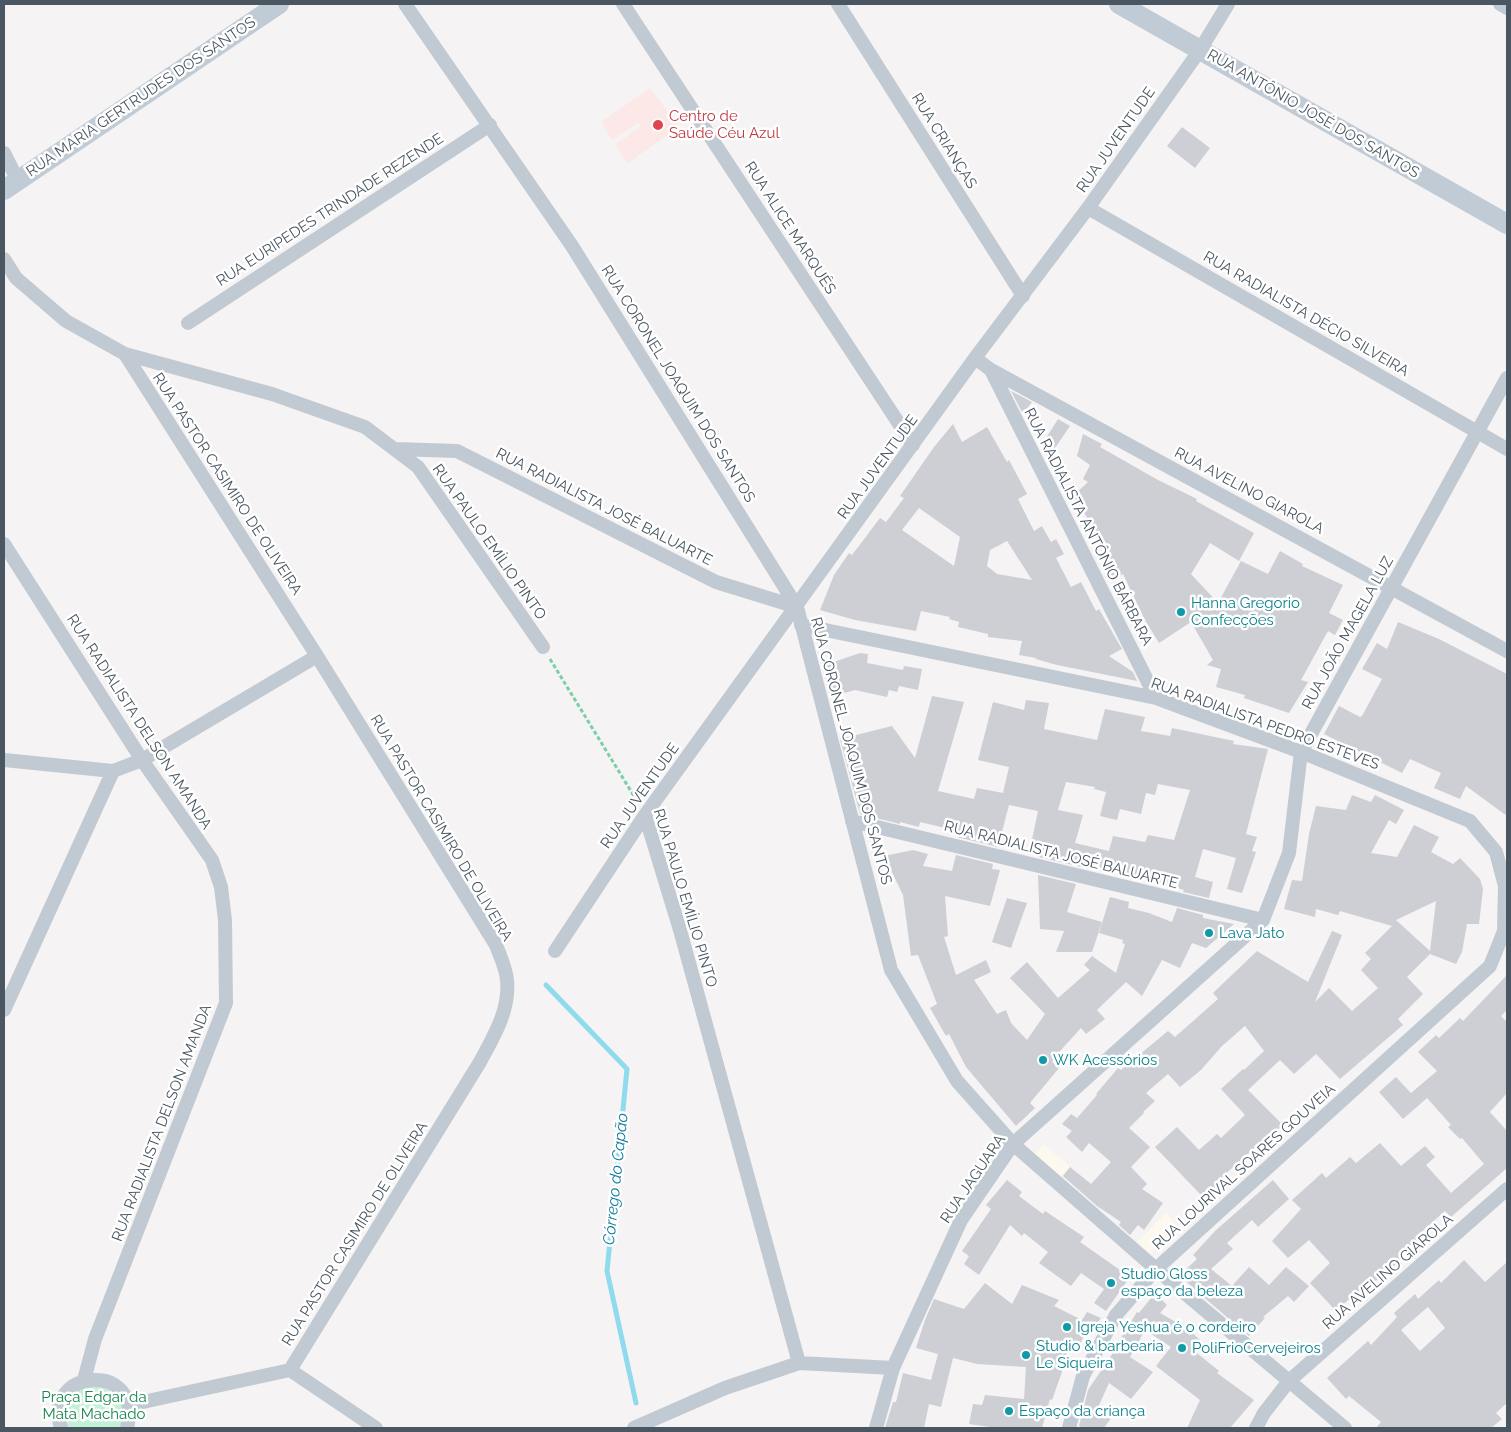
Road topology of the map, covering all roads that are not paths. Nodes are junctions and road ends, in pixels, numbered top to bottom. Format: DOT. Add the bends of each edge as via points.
graph roads {
  1 [pos="279,4"];
  2 [pos="405,4"];
  3 [pos="623,4"];
  4 [pos="838,4"];
  5 [pos="1119,4"];
  6 [pos="1228,4"];
  7 [pos="1500,4"];
  8 [pos="1507,8"];
  9 [pos="1200,50"];
  10 [pos="490,125"];
  11 [pos="4,152"];
  12 [pos="11,185"];
  13 [pos="1088,208"];
  14 [pos="1507,224"];
  15 [pos="4,259"];
  16 [pos="1023,296"];
  17 [pos="188,323"];
  18 [pos="125,354"];
  19 [pos="975,358"];
  20 [pos="992,370"];
  21 [pos="1507,378"];
  22 [pos="1476,431"];
  23 [pos="914,445"];
  24 [pos="394,449"];
  25 [pos="1507,449"];
  26 [pos="4,544"];
  27 [pos="1392,587"];
  28 [pos="797,607"];
  29 [pos="801,625"];
  30 [pos="543,647"];
  31 [pos="1507,651"];
  32 [pos="317,656"];
  33 [pos="1156,698"];
  34 [pos="1301,752"];
  35 [pos="4,760"];
  36 [pos="142,760"];
  37 [pos="113,771"];
  38 [pos="645,815"];
  39 [pos="852,821"];
  40 [pos="1263,920"];
  41 [pos="555,951"];
  42 [pos="1490,966"];
  43 [pos="4,1010"];
  44 [pos="1013,1144"];
  45 [pos="1507,1189"];
  46 [pos="1156,1269"];
  47 [pos="799,1363"];
  48 [pos="893,1368"];
  49 [pos="290,1370"];
  50 [pos="84,1380"];
  51 [pos="1290,1381"];
  52 [pos="129,1405"];
  53 [pos="61,1428"];
  54 [pos="127,1428"];
  55 [pos="376,1428"];
  56 [pos="634,1428"];
  57 [pos="876,1428"];
  58 [pos="1070,1428"];
  59 [pos="1256,1428"];
  60 [pos="1345,1428"];
  1 -- 12 [label="street, RUA MARIA GERTRUDES DOS SANTOS"];
  2 -- 10 [label="street, RUA CORONEL JOAQUIM DOS SANTOS"];
  3 -- 23 [label="street, RUA ALICE MARQUÊS"];
  4 -- 16 [label="street, RUA CRIANÇAS"];
  5 -- 9 [label="street, RUA ANTÔNIO JOSÉ DOS SANTOS"];
  6 -- 9 [label="street, RUA JUVENTUDE"];
  7 -- 8 [label="street"];
  9 -- 13 [label="street, RUA JUVENTUDE"];
  9 -- 14 [label="street, RUA ANTÔNIO JOSÉ DOS SANTOS"];
  10 -- 17 [label="street, RUA EURIPEDES TRINDADE REZENDE"];
  10 -- 28 [label="street, RUA CORONEL JOAQUIM DOS SANTOS" via="572,246"];
  11 -- 12 [label="street"];
  13 -- 16 [label="street, RUA JUVENTUDE"];
  13 -- 22 [label="street, RUA RADIALISTA DÉCIO SILVEIRA"];
  15 -- 18 [label="street" via="16,278 66,321"];
  16 -- 19 [label="street, RUA JUVENTUDE"];
  18 -- 24 [label="street" via="272,394 365,427"];
  18 -- 32 [label="street, RUA PASTOR CASIMIRO DE OLIVEIRA"];
  19 -- 20 [label="street, RUA AVELINO GIAROLA"];
  19 -- 23 [label="street, RUA JUVENTUDE"];
  20 -- 27 [label="street, RUA AVELINO GIAROLA"];
  20 -- 33 [label="street, RUA RADIALISTA ANTÔNIO BÁRBARA"];
  21 -- 22 [label="street, RUA JOÃO MAGELA LUZ"];
  22 -- 25 [label="street, RUA RADIALISTA DÉCIO SILVEIRA"];
  22 -- 27 [label="street, RUA JOÃO MAGELA LUZ"];
  23 -- 28 [label="street, RUA JUVENTUDE"];
  24 -- 28 [label="street, RUA RADIALISTA JOSÉ BALUARTE" via="457,451 716,582"];
  24 -- 30 [label="street, RUA PAULO EMÍLIO PINTO" via="418,467"];
  26 -- 36 [label="street, RUA RADIALISTA DELSON AMANDA"];
  27 -- 31 [label="street, RUA AVELINO GIAROLA"];
  27 -- 34 [label="street, RUA JOÃO MAGELA LUZ"];
  28 -- 29 [label="street, RUA CORONEL JOAQUIM DOS SANTOS"];
  28 -- 38 [label="street, RUA JUVENTUDE"];
  29 -- 33 [label="street, RUA RADIALISTA PEDRO ESTEVES"];
  29 -- 39 [label="street, RUA CORONEL JOAQUIM DOS SANTOS"];
  32 -- 36 [label="street"];
  32 -- 49 [label="street, RUA PASTOR CASIMIRO DE OLIVEIRA" via="496,945 507,978 507,998 502,1021 480,1062"];
  33 -- 34 [label="street, RUA RADIALISTA PEDRO ESTEVES"];
  34 -- 40 [label="street, RUA JOÃO MAGELA LUZ" via="1288,853"];
  34 -- 42 [label="street, RUA RADIALISTA PEDRO ESTEVES" via="1470,821 1496,852 1505,886 1504,931"];
  35 -- 37 [label="street"];
  36 -- 37 [label="street"];
  36 -- 50 [label="street, RUA RADIALISTA DELSON AMANDA" via="212,860 221,887 226,1003 95,1340"];
  37 -- 43 [label="street"];
  38 -- 41 [label="street, RUA JUVENTUDE"];
  38 -- 47 [label="street, RUA PAULO EMÍLIO PINTO" via="680,930"];
  39 -- 40 [label="street, RUA RADIALISTA JOSÉ BALUARTE"];
  39 -- 44 [label="street, RUA CORONEL JOAQUIM DOS SANTOS" via="891,970 957,1081"];
  40 -- 44 [label="street, RUA JAGUARA"];
  42 -- 46 [label="street, RUA LOURIVAL SOARES GOUVEIA"];
  44 -- 46 [label="street, RUA CORONEL JOAQUIM DOS SANTOS"];
  44 -- 48 [label="street, RUA JAGUARA" via="961,1220"];
  45 -- 51 [label="street, RUA AVELINO GIAROLA"];
  46 -- 51 [label="street, RUA CORONEL JOAQUIM DOS SANTOS"];
  46 -- 58 [label="street, RUA LOURIVAL SOARES GOUVEIA" via="1116,1315 1083,1376"];
  47 -- 48 [label="street"];
  47 -- 56 [label="street" via="725,1388"];
  48 -- 57 [label="street, RUA JAGUARA"];
  49 -- 52 [label="street, RUA PASTOR CASIMIRO DE OLIVEIRA"];
  49 -- 55 [label="street"];
  50 -- 52 [label="street" via="96,1378 117,1386"];
  50 -- 53 [label="street" via="70,1389 60,1404"];
  51 -- 59 [label="street, RUA AVELINO GIAROLA" via="1264,1412"];
  51 -- 60 [label="street, RUA CORONEL JOAQUIM DOS SANTOS"];
  52 -- 54 [label="street"];
}
